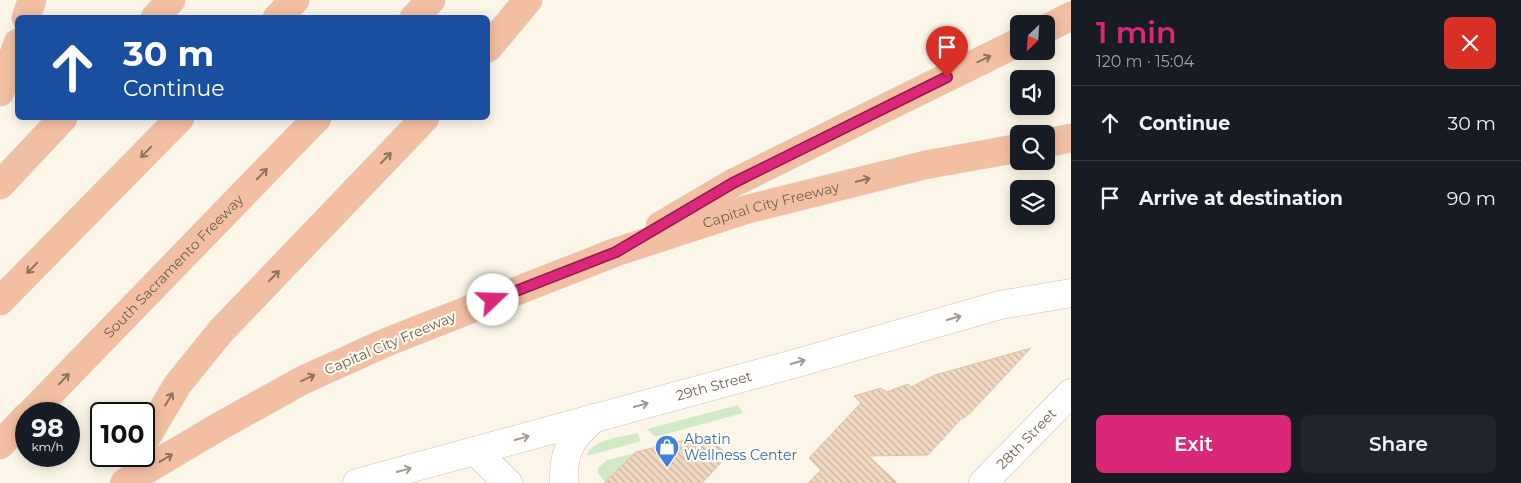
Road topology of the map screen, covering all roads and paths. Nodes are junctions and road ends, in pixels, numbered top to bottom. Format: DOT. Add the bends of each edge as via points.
graph roads {
  1 [pos="24,0"];
  2 [pos="32,0"];
  3 [pos="171,0"];
  4 [pos="295,0"];
  5 [pos="431,0"];
  6 [pos="528,0"];
  7 [pos="21,15"];
  8 [pos="27,15"];
  9 [pos="158,15"];
  10 [pos="281,15"];
  11 [pos="417,15"];
  12 [pos="1071,16"];
  13 [pos="1055,24"];
  14 [pos="490,46"];
  15 [pos="1010,46"];
  16 [pos="15,47"];
  17 [pos="0,92"];
  18 [pos="61,120"];
  19 [pos="178,120"];
  20 [pos="315,120"];
  21 [pos="423,120"];
  22 [pos="1071,138"];
  23 [pos="1055,141"];
  24 [pos="1010,150"];
  25 [pos="0,185"];
  26 [pos="616,252"];
  27 [pos="1071,293"];
  28 [pos="0,301"];
  29 [pos="1071,393"];
  30 [pos="42,402"];
  31 [pos="594,418"];
  32 [pos="155,423"];
  33 [pos="15,429"];
  34 [pos="0,445"];
  35 [pos="475,451"];
  36 [pos="132,467"];
  37 [pos="125,483"];
  38 [pos="357,483"];
  39 [pos="508,483"];
  40 [pos="564,483"];
  41 [pos="983,483"];
  1 -- 7 [label="highway"];
  2 -- 8 [label="highway"];
  3 -- 9 [label="highway"];
  4 -- 10 [label="highway"];
  5 -- 11 [label="highway"];
  6 -- 14 [label="highway"];
  12 -- 13 [label="highway"];
  26 -- 15 [label="highway, one-way" via="733,183"];
  16 -- 17 [label="highway"];
  18 -- 25 [label="highway"];
  19 -- 28 [label="highway, one-way"];
  30 -- 20 [label="highway, South Sacramento Freeway, one-way"];
  32 -- 21 [label="highway, one-way" via="178,384 220,332"];
  22 -- 23 [label="highway"];
  26 -- 24 [label="highway, Capital City Freeway, one-way" via="748,209 925,165"];
  37 -- 26 [label="highway, Capital City Freeway, one-way, bridge" via="303,380 387,342"];
  31 -- 27 [label="main road, 29th Street, one-way" via="1000,305"];
  29 -- 41 [label="main road, 28th Street"];
  35 -- 31 [label="main road, 29th Street, one-way"];
  31 -- 40 [label="main road" via="576,434 568,448"];
  33 -- 34 [label="highway"];
  38 -- 35 [label="main road, 29th Street, one-way"];
  35 -- 39 [label="main road"];
  36 -- 37 [label="highway"];
}
